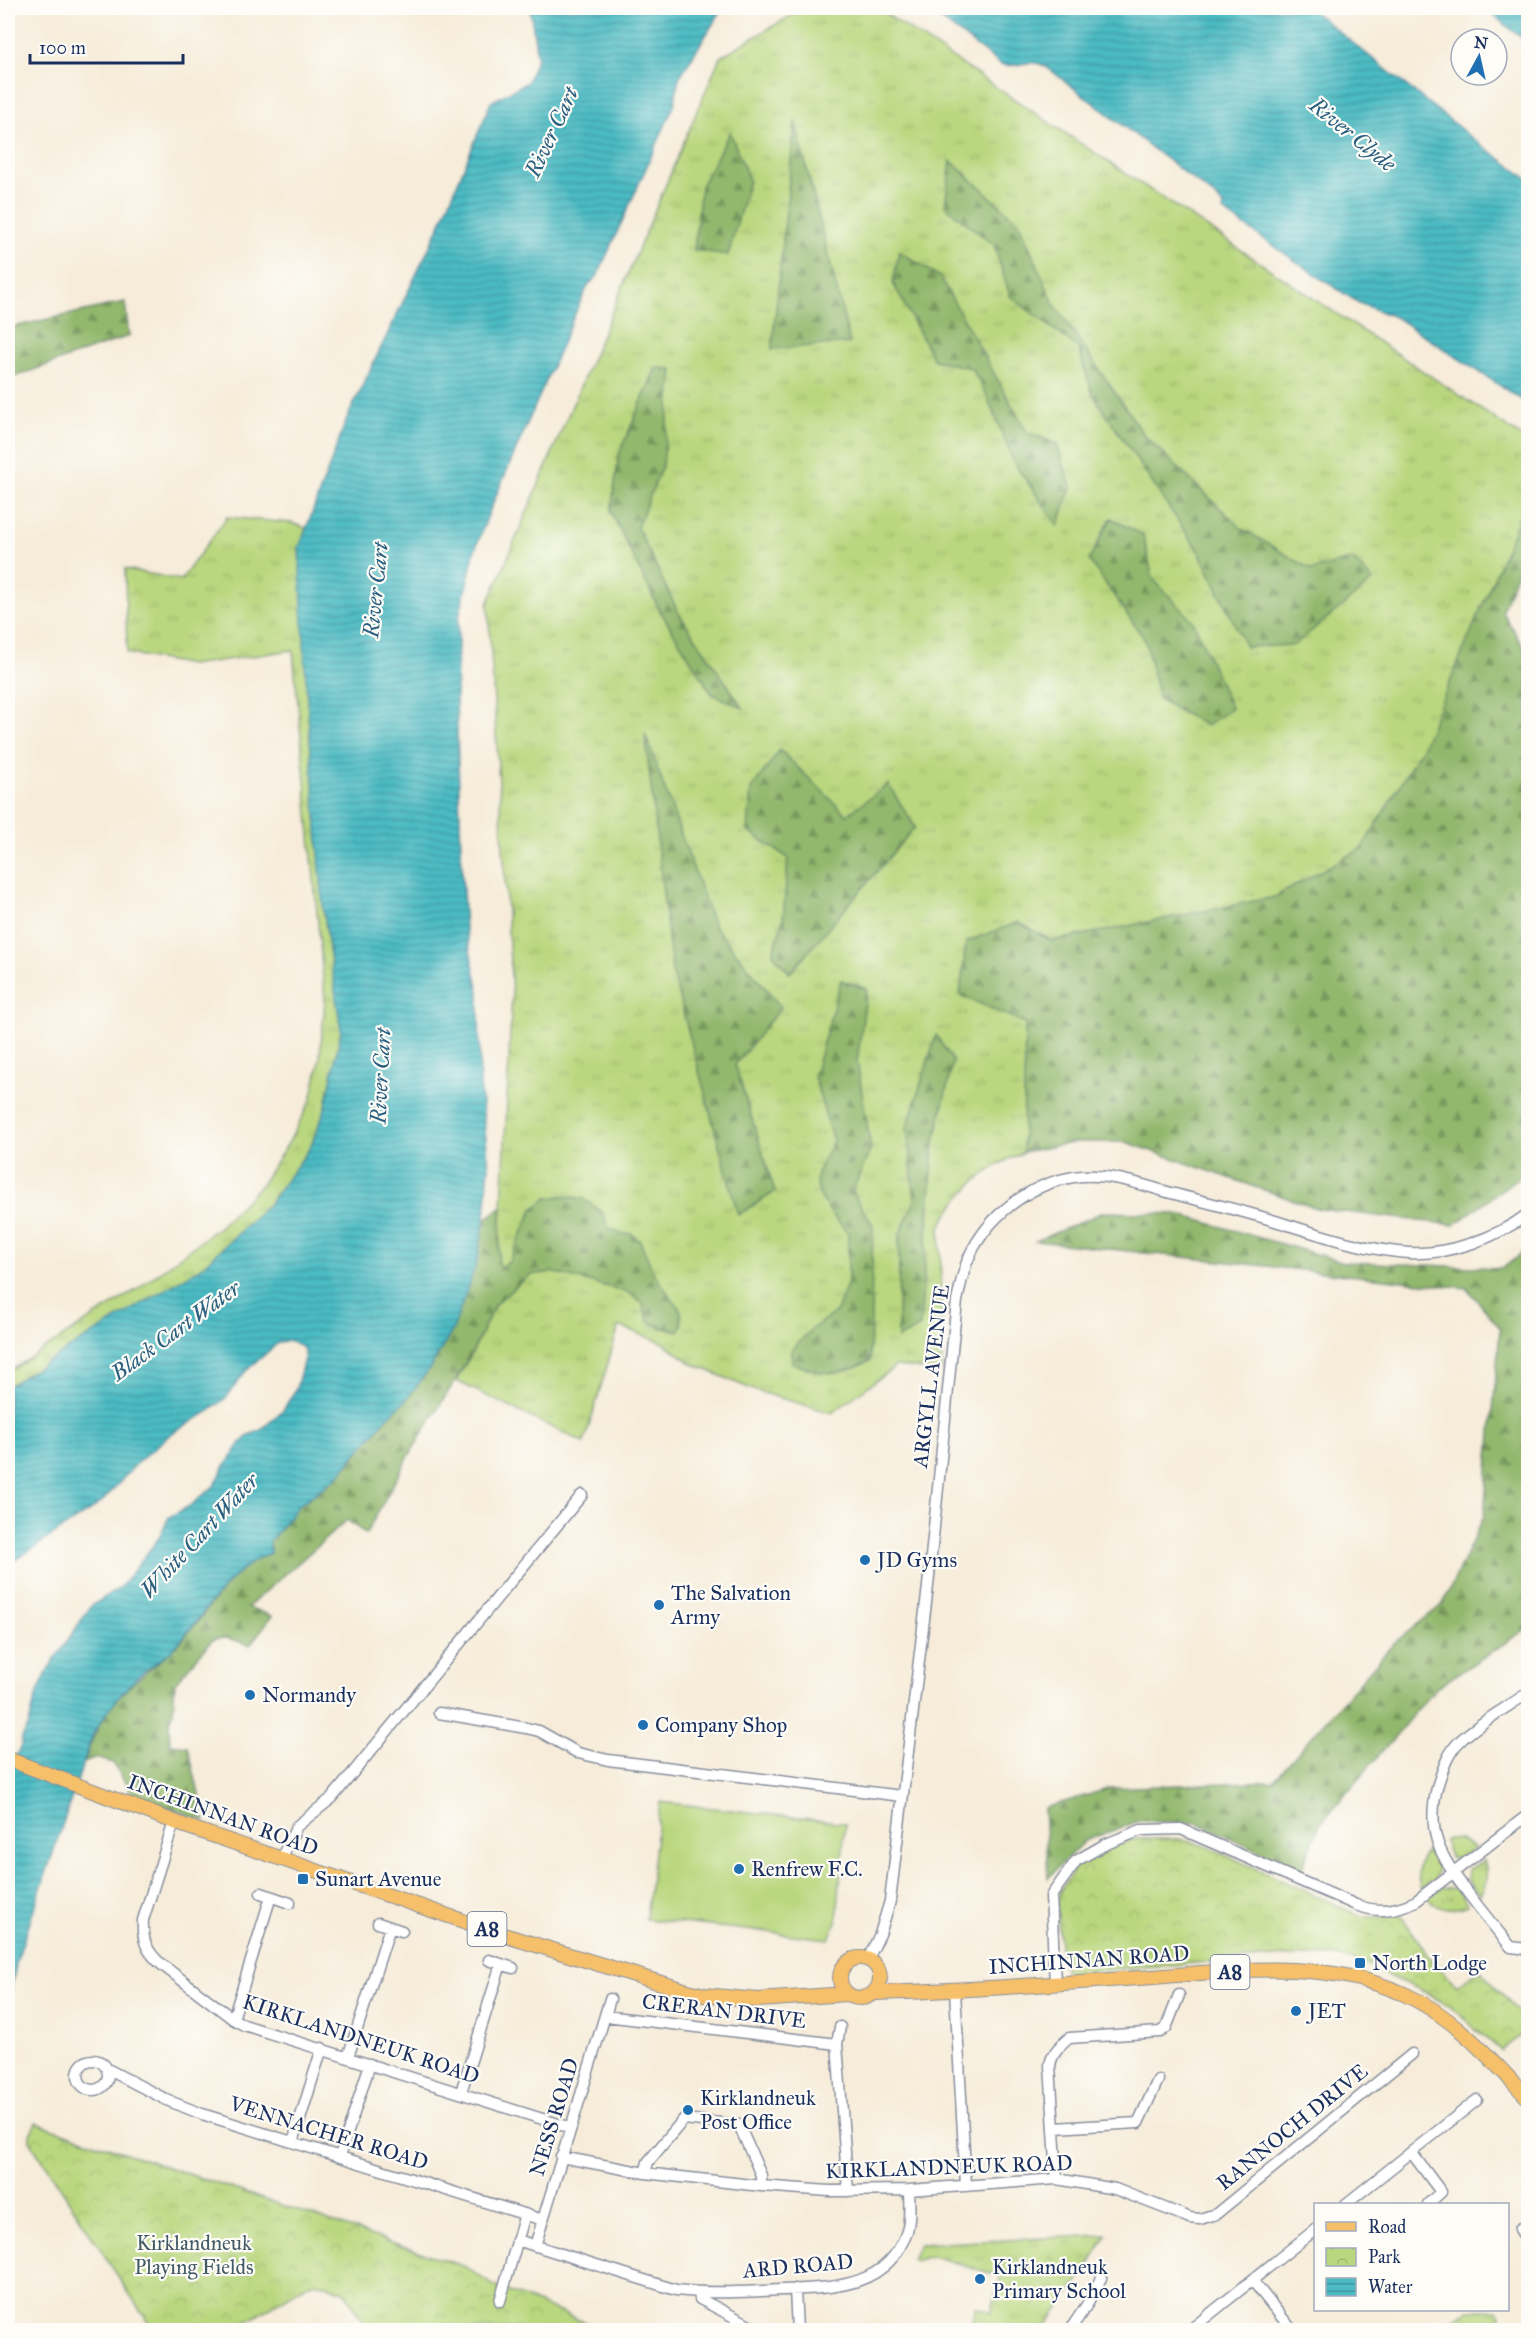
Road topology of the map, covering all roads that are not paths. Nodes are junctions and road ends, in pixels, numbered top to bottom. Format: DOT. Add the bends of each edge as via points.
graph roads {
  1 [pos="1528,1214"];
  2 [pos="582,1495"];
  3 [pos="1528,1693"];
  4 [pos="439,1713"];
  5 [pos="8,1759"];
  6 [pos="902,1796"];
  7 [pos="1528,1815"];
  8 [pos="174,1822"];
  9 [pos="281,1858"];
  10 [pos="1452,1872"];
  11 [pos="290,1903"];
  12 [pos="378,1923"];
  13 [pos="390,1927"];
  14 [pos="402,1931"];
  15 [pos="1528,1949"];
  16 [pos="868,1959"];
  17 [pos="489,1960"];
  18 [pos="501,1964"];
  19 [pos="513,1968"];
  20 [pos="840,1977"];
  21 [pos="881,1979"];
  22 [pos="1054,1984"];
  23 [pos="898,1991"];
  24 [pos="955,1991"];
  25 [pos="875,1993"];
  26 [pos="847,1994"];
  27 [pos="1179,1995"];
  28 [pos="808,1996"];
  29 [pos="610,2000"];
  30 [pos="606,2016"];
  31 [pos="232,2019"];
  32 [pos="840,2027"];
  33 [pos="837,2044"];
  34 [pos="322,2048"];
  35 [pos="1412,2054"];
  36 [pos="348,2057"];
  37 [pos="370,2064"];
  38 [pos="109,2070"];
  39 [pos="1158,2080"];
  40 [pos="461,2092"];
  41 [pos="1525,2095"];
  42 [pos="1477,2100"];
  43 [pos="571,2128"];
  44 [pos="1054,2128"];
  45 [pos="293,2142"];
  46 [pos="1411,2152"];
  47 [pos="340,2156"];
  48 [pos="561,2157"];
  49 [pos="645,2173"];
  50 [pos="1057,2179"];
  51 [pos="761,2186"];
  52 [pos="966,2186"];
  53 [pos="909,2190"];
  54 [pos="848,2192"];
  55 [pos="1348,2203"];
  56 [pos="1430,2203"];
  57 [pos="525,2214"];
  58 [pos="1190,2218"];
  59 [pos="543,2220"];
  60 [pos="1528,2223"];
  61 [pos="1314,2231"];
  62 [pos="517,2240"];
  63 [pos="1528,2242"];
  64 [pos="535,2246"];
  65 [pos="1101,2278"];
  66 [pos="1252,2280"];
  67 [pos="795,2289"];
  68 [pos="699,2292"];
  69 [pos="500,2301"];
  70 [pos="1074,2329"];
  71 [pos="759,2331"];
  72 [pos="797,2331"];
  73 [pos="1190,2331"];
  74 [pos="1292,2331"];
  1 -- 6 [label="street, ARGYLL AVENUE" via="1485,1239 1445,1250 1412,1253 1343,1242 1114,1178 1083,1176 1049,1184 1018,1198 1002,1212 972,1250 957,1301"];
  2 -- 9 [label="street" via="338,1791 297,1826"];
  3 -- 10 [label="street" via="1461,1740 1443,1768 1434,1798 1433,1824 1439,1850"];
  4 -- 6 [label="street" via="539,1731 578,1753 608,1760"];
  5 -- 8 [label="main road, INCHINNAN ROAD / A8"];
  6 -- 16 [label="street, ARGYLL AVENUE" via="890,1900"];
  7 -- 10 [label="street"];
  8 -- 9 [label="main road, INCHINNAN ROAD / A8"];
  8 -- 31 [label="street, KIRKLANDNEUK ROAD" via="143,1920 144,1944 161,1964"];
  9 -- 28 [label="main road, INCHINNAN ROAD / A8" via="510,1937 684,1990 742,2000"];
  10 -- 15 [label="street" via="1511,1947"];
  10 -- 22 [label="street" via="1416,1901 1403,1907 1370,1910 1181,1829 1142,1830 1076,1861 1051,1896"];
  11 -- 31 [label="street" via="266,1894"];
  12 -- 13 [label="street"];
  13 -- 14 [label="street"];
  13 -- 36 [label="street"];
  16 -- 20 [label="main road" via="849,1961"];
  16 -- 21 [label="main road" via="879,1969"];
  17 -- 18 [label="street"];
  18 -- 19 [label="street"];
  18 -- 40 [label="street"];
  20 -- 26 [label="main road"];
  20 -- 28 [label="main road, INCHINNAN ROAD / A8"];
  21 -- 23 [label="main road"];
  21 -- 25 [label="main road"];
  22 -- 24 [label="main road, INCHINNAN ROAD / A8"];
  22 -- 41 [label="main road, INCHINNAN ROAD / A8" via="1278,1969 1333,1972 1406,1994 1447,2020"];
  23 -- 24 [label="main road, INCHINNAN ROAD / A8"];
  23 -- 25 [label="main road, INCHINNAN ROAD / A8"];
  24 -- 52 [label="street"];
  25 -- 26 [label="main road" via="858,1999"];
  26 -- 28 [label="main road, INCHINNAN ROAD / A8"];
  27 -- 44 [label="street" via="1166,2028 1160,2032 1069,2038 1058,2047 1050,2065"];
  29 -- 30 [label="street, NESS ROAD"];
  30 -- 33 [label="street, CRERAN DRIVE"];
  30 -- 43 [label="street, NESS ROAD"];
  31 -- 34 [label="street, KIRKLANDNEUK ROAD"];
  32 -- 33 [label="street"];
  33 -- 54 [label="street"];
  34 -- 36 [label="street, KIRKLANDNEUK ROAD"];
  34 -- 45 [label="street"];
  35 -- 58 [label="street, RANNOCH DRIVE" via="1216,2214"];
  36 -- 37 [label="street, KIRKLANDNEUK ROAD"];
  37 -- 40 [label="street, KIRKLANDNEUK ROAD"];
  37 -- 47 [label="street"];
  38 -- 45 [label="street, VENNACHER ROAD" via="169,2102"];
  39 -- 44 [label="street" via="1138,2123"];
  40 -- 43 [label="street, KIRKLANDNEUK ROAD"];
  42 -- 46 [label="street"];
  43 -- 48 [label="street, NESS ROAD"];
  44 -- 50 [label="street"];
  45 -- 47 [label="street, VENNACHER ROAD"];
  46 -- 55 [label="street"];
  46 -- 56 [label="street" via="1441,2192"];
  47 -- 57 [label="street, VENNACHER ROAD"];
  48 -- 49 [label="street, KIRKLANDNEUK ROAD"];
  48 -- 59 [label="street, NESS ROAD"];
  49 -- 51 [label="street, KIRKLANDNEUK ROAD"];
  49 -- 51 [label="street" via="648,2162 684,2119 739,2125 761,2175"];
  50 -- 52 [label="street, KIRKLANDNEUK ROAD"];
  50 -- 58 [label="street, KIRKLANDNEUK ROAD" via="1116,2189"];
  51 -- 54 [label="street, KIRKLANDNEUK ROAD"];
  52 -- 53 [label="street, KIRKLANDNEUK ROAD"];
  53 -- 54 [label="street, KIRKLANDNEUK ROAD"];
  53 -- 67 [label="street, ARD ROAD" via="906,2232 883,2267 855,2283"];
  57 -- 59 [label="street, VENNACHER ROAD"];
  57 -- 62 [label="street"];
  59 -- 64 [label="street, NESS ROAD"];
  60 -- 63 [label="street" via="1520,2229"];
  61 -- 66 [label="street"];
  62 -- 64 [label="street, ARD ROAD"];
  62 -- 69 [label="street"];
  64 -- 68 [label="street, ARD ROAD" via="663,2287"];
  65 -- 70 [label="street"];
  66 -- 73 [label="street"];
  66 -- 74 [label="street"];
  67 -- 68 [label="street, ARD ROAD"];
  67 -- 72 [label="street"];
  68 -- 71 [label="street" via="700,2299"];
}
